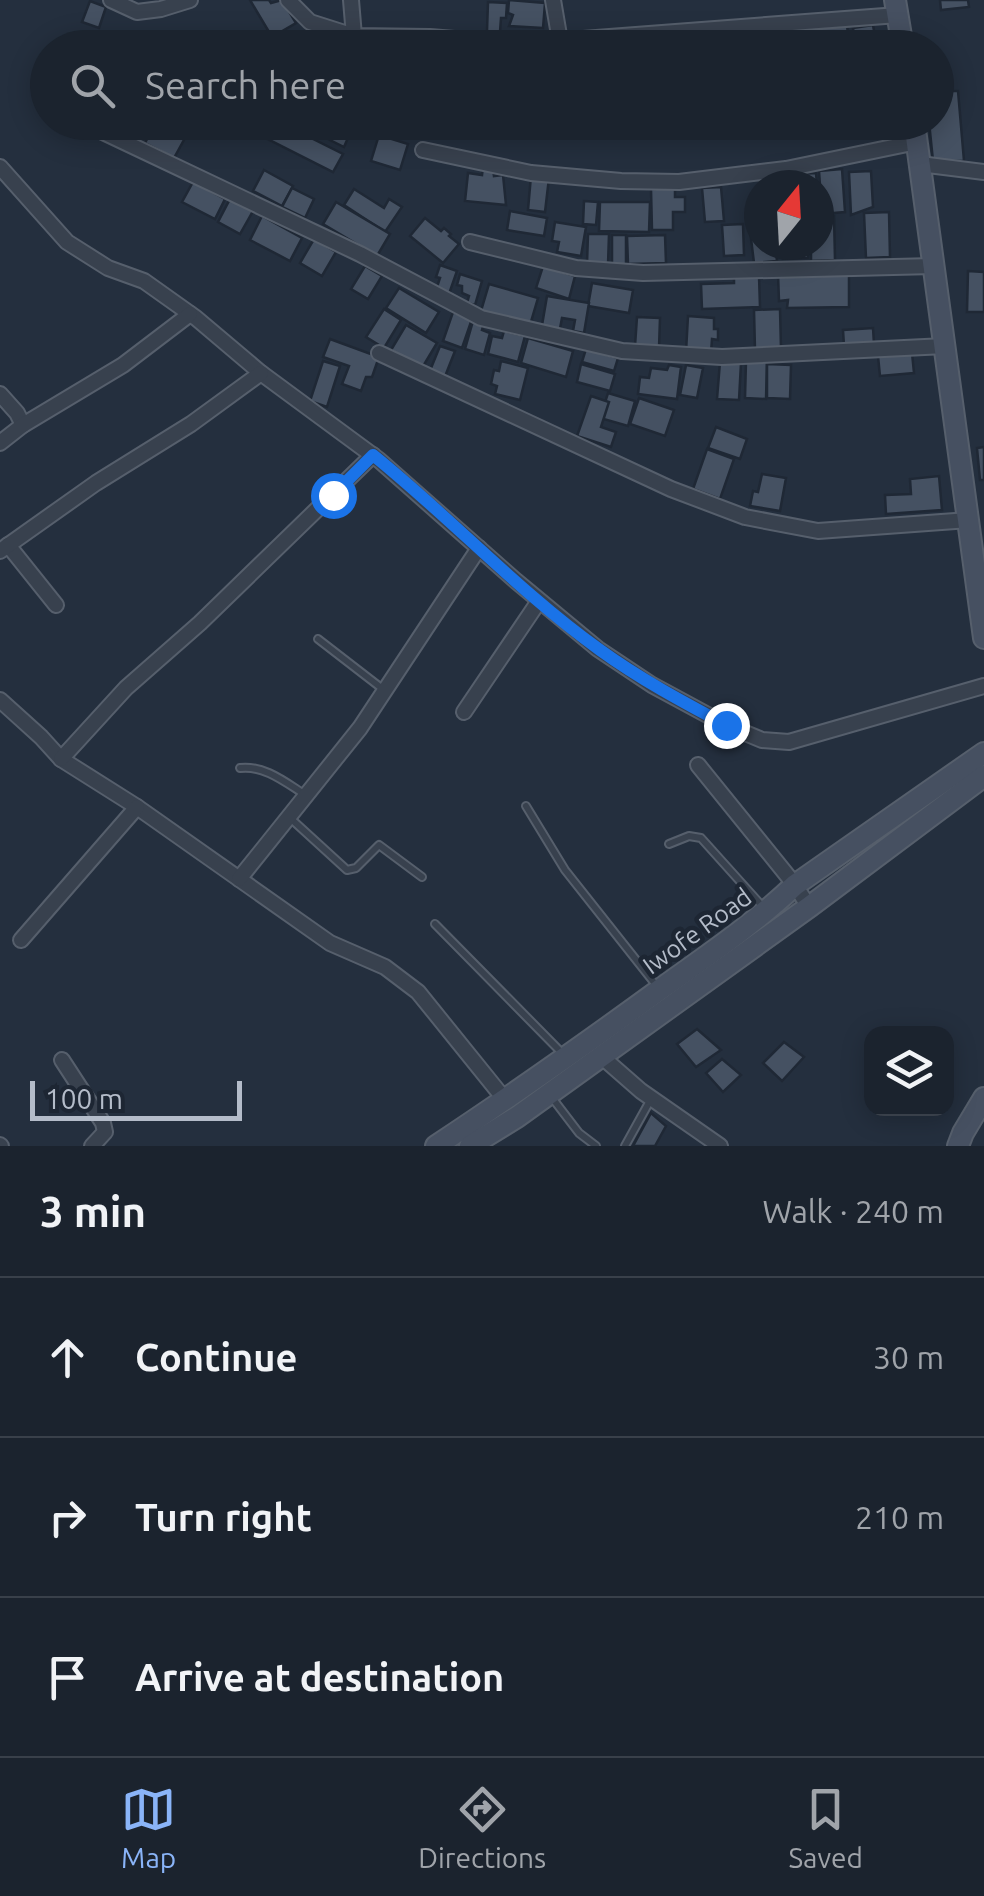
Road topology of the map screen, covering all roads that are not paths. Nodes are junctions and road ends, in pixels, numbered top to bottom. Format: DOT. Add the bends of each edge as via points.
graph roads {
  1 [pos="111,0"];
  2 [pos="190,0"];
  3 [pos="288,0"];
  4 [pos="352,0"];
  5 [pos="553,0"];
  6 [pos="896,7"];
  7 [pos="335,30"];
  8 [pos="354,30"];
  9 [pos="558,30"];
  10 [pos="669,30"];
  11 [pos="120,140"];
  12 [pos="888,140"];
  13 [pos="916,140"];
  14 [pos="423,150"];
  15 [pos="920,164"];
  16 [pos="0,166"];
  17 [pos="984,172"];
  18 [pos="470,242"];
  19 [pos="934,266"];
  20 [pos="190,314"];
  21 [pos="945,346"];
  22 [pos="378,352"];
  23 [pos="261,373"];
  24 [pos="0,394"];
  25 [pos="23,425"];
  26 [pos="0,443"];
  27 [pos="373,455"];
  28 [pos="969,520"];
  29 [pos="4,548"];
  30 [pos="479,548"];
  31 [pos="539,600"];
  32 [pos="56,605"];
  33 [pos="984,638"];
  34 [pos="318,640"];
  35 [pos="984,686"];
  36 [pos="385,691"];
  37 [pos="0,700"];
  38 [pos="464,712"];
  39 [pos="984,752"];
  40 [pos="61,759"];
  41 [pos="698,765"];
  42 [pos="240,768"];
  43 [pos="984,776"];
  44 [pos="305,795"];
  45 [pos="526,806"];
  46 [pos="137,807"];
  47 [pos="288,816"];
  48 [pos="669,844"];
  49 [pos="422,877"];
  50 [pos="239,879"];
  51 [pos="795,885"];
  52 [pos="809,906"];
  53 [pos="768,911"];
  54 [pos="435,924"];
  55 [pos="21,940"];
  56 [pos="660,990"];
  57 [pos="601,1056"];
  58 [pos="566,1058"];
  59 [pos="62,1060"];
  60 [pos="549,1094"];
  61 [pos="651,1098"];
  62 [pos="984,1098"];
  63 [pos="506,1101"];
  64 [pos="92,1146"];
  65 [pos="436,1146"];
  66 [pos="470,1146"];
  67 [pos="596,1146"];
  68 [pos="625,1146"];
  69 [pos="720,1146"];
  70 [pos="958,1146"];
  1 -- 2 [label="street" via="138,12"];
  3 -- 7 [label="street" via="310,22"];
  4 -- 8 [label="street"];
  5 -- 9 [label="street"];
  6 -- 10 [label="street"];
  11 -- 21 [label="street" via="481,318 622,351 722,357"];
  12 -- 14 [label="street" via="786,170 679,182 531,172"];
  13 -- 15 [label="street"];
  15 -- 17 [label="street"];
  15 -- 19 [label="street"];
  16 -- 20 [label="street" via="67,242 144,281"];
  18 -- 19 [label="street" via="576,268 643,273"];
  19 -- 21 [label="street"];
  20 -- 23 [label="street"];
  20 -- 25 [label="street"];
  21 -- 28 [label="street"];
  22 -- 28 [label="street" via="745,517 818,531"];
  23 -- 27 [label="street"];
  23 -- 29 [label="street"];
  24 -- 25 [label="street"];
  25 -- 26 [label="street"];
  27 -- 30 [label="street"];
  27 -- 40 [label="street" via="126,688"];
  28 -- 33 [label="street"];
  29 -- 32 [label="street"];
  30 -- 31 [label="street"];
  30 -- 36 [label="street"];
  31 -- 35 [label="street" via="652,685 762,740 789,742"];
  31 -- 38 [label="street"];
  34 -- 36 [label="lane"];
  36 -- 44 [label="street"];
  37 -- 40 [label="street"];
  39 -- 51 [label="street, Iwofe Road"];
  40 -- 46 [label="street"];
  41 -- 51 [label="street"];
  42 -- 44 [label="lane" via="263,770"];
  43 -- 52 [label="street, Iwofe Road"];
  44 -- 47 [label="street"];
  45 -- 56 [label="lane" via="565,870"];
  46 -- 50 [label="street"];
  46 -- 55 [label="street"];
  47 -- 49 [label="lane" via="348,870 379,845"];
  47 -- 50 [label="street"];
  48 -- 53 [label="lane" via="701,838"];
  50 -- 63 [label="street" via="330,943 418,992"];
  51 -- 52 [label="street"];
  51 -- 53 [label="street, Iwofe Road"];
  52 -- 57 [label="street, Iwofe Road"];
  53 -- 56 [label="street, Iwofe Road"];
  54 -- 58 [label="lane"];
  56 -- 58 [label="street, Iwofe Road"];
  57 -- 60 [label="street, Iwofe Road"];
  57 -- 61 [label="street"];
  58 -- 63 [label="street, Iwofe Road"];
  59 -- 64 [label="street" via="103,1123 105,1132"];
  60 -- 66 [label="street, Iwofe Road"];
  60 -- 67 [label="lane"];
  61 -- 68 [label="lane"];
  61 -- 69 [label="street"];
  62 -- 70 [label="street"];
  63 -- 65 [label="street, Iwofe Road"];
}
